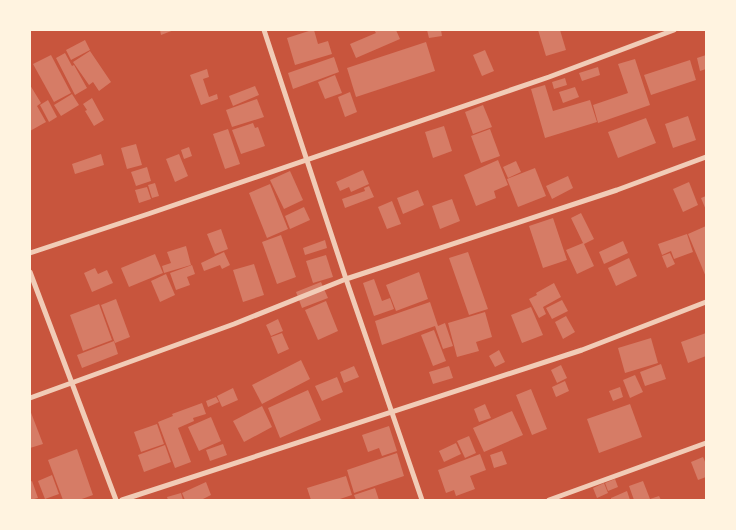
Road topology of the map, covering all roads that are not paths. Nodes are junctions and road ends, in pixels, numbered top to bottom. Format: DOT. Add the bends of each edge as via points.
graph roads {
  1 [pos="264,30"];
  2 [pos="674,30"];
  3 [pos="706,157"];
  4 [pos="306,160"];
  5 [pos="30,253"];
  6 [pos="30,272"];
  7 [pos="346,279"];
  8 [pos="706,302"];
  9 [pos="72,382"];
  10 [pos="30,398"];
  11 [pos="392,413"];
  12 [pos="706,444"];
  13 [pos="116,500"];
  14 [pos="122,500"];
  15 [pos="422,500"];
  16 [pos="549,500"];
  1 -- 4 [label="street"];
  2 -- 4 [label="street" via="549,77"];
  3 -- 7 [label="street" via="617,190"];
  4 -- 5 [label="street"];
  4 -- 7 [label="street"];
  6 -- 9 [label="street"];
  7 -- 9 [label="street" via="234,324"];
  7 -- 11 [label="street"];
  8 -- 11 [label="street" via="582,350"];
  9 -- 10 [label="street"];
  9 -- 13 [label="street"];
  11 -- 14 [label="street"];
  11 -- 15 [label="street"];
  12 -- 16 [label="street"];
}
